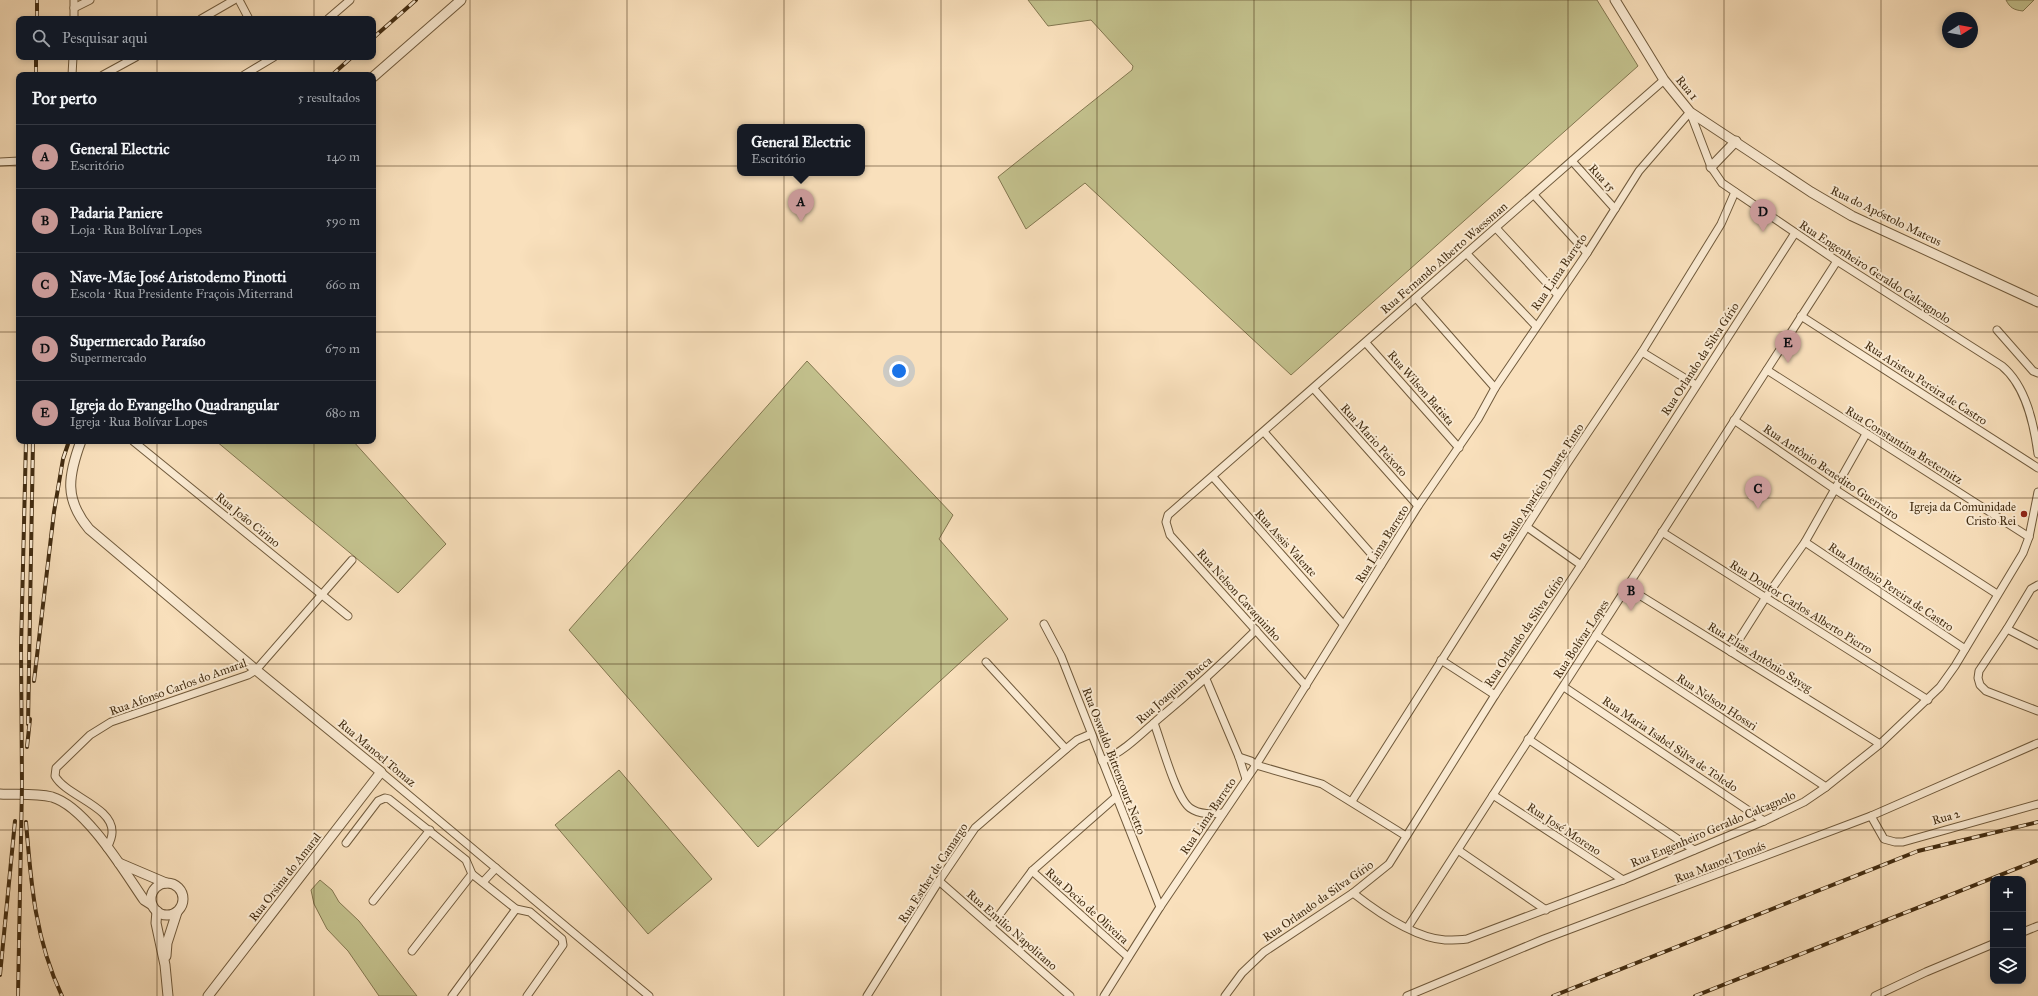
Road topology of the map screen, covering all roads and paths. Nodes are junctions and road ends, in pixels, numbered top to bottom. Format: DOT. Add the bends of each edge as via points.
graph roads {
  1 [pos="74,0"];
  2 [pos="90,0"];
  3 [pos="234,0"];
  4 [pos="239,0"];
  5 [pos="350,0"];
  6 [pos="461,0"];
  7 [pos="1615,0"];
  8 [pos="74,8"];
  9 [pos="74,16"];
  10 [pos="206,16"];
  11 [pos="247,16"];
  12 [pos="331,16"];
  13 [pos="73,60"];
  14 [pos="132,60"];
  15 [pos="268,60"];
  16 [pos="72,72"];
  17 [pos="116,72"];
  18 [pos="249,72"];
  19 [pos="376,74"];
  20 [pos="1664,80"];
  21 [pos="1690,112"];
  22 [pos="1736,142"];
  23 [pos="16,161"];
  24 [pos="1572,161"];
  25 [pos="0,162"];
  26 [pos="1711,167"];
  27 [pos="1735,192"];
  28 [pos="1534,195"];
  29 [pos="1615,209"];
  30 [pos="1496,228"];
  31 [pos="1795,233"];
  32 [pos="1587,253"];
  33 [pos="1467,254"];
  34 [pos="1837,261"];
  35 [pos="1557,294"];
  36 [pos="1416,298"];
  37 [pos="2038,302"];
  38 [pos="1801,316"];
  39 [pos="1536,326"];
  40 [pos="1997,330"];
  41 [pos="1366,343"];
  42 [pos="1642,352"];
  43 [pos="1766,370"];
  44 [pos="2038,373"];
  45 [pos="1696,385"];
  46 [pos="1495,388"];
  47 [pos="1314,389"];
  48 [pos="1734,420"];
  49 [pos="1264,432"];
  50 [pos="1866,434"];
  51 [pos="80,444"];
  52 [pos="137,444"];
  53 [pos="1459,448"];
  54 [pos="2038,454"];
  55 [pos="2038,468"];
  56 [pos="1213,477"];
  57 [pos="1836,490"];
  58 [pos="2038,492"];
  59 [pos="1418,506"];
  60 [pos="1168,515"];
  61 [pos="1526,527"];
  62 [pos="1662,532"];
  63 [pos="2029,537"];
  64 [pos="1805,542"];
  65 [pos="352,560"];
  66 [pos="1382,565"];
  67 [pos="1581,565"];
  68 [pos="2038,585"];
  69 [pos="1628,588"];
  70 [pos="1997,594"];
  71 [pos="322,595"];
  72 [pos="1766,598"];
  73 [pos="348,616"];
  74 [pos="1044,624"];
  75 [pos="1343,624"];
  76 [pos="2007,629"];
  77 [pos="1256,630"];
  78 [pos="1596,636"];
  79 [pos="2038,645"];
  80 [pos="1965,649"];
  81 [pos="1731,652"];
  82 [pos="1441,660"];
  83 [pos="986,662"];
  84 [pos="256,670"];
  85 [pos="1206,679"];
  86 [pos="1306,686"];
  87 [pos="1564,686"];
  88 [pos="1495,695"];
  89 [pos="1928,700"];
  90 [pos="2038,711"];
  91 [pos="1154,723"];
  92 [pos="1091,734"];
  93 [pos="1528,740"];
  94 [pos="2038,743"];
  95 [pos="1880,744"];
  96 [pos="1066,749"];
  97 [pos="1239,757"];
  98 [pos="1102,760"];
  99 [pos="1256,765"];
  100 [pos="381,772"];
  101 [pos="1246,779"];
  102 [pos="1826,787"];
  103 [pos="0,794"];
  104 [pos="1492,795"];
  105 [pos="1116,797"];
  106 [pos="1352,802"];
  107 [pos="2038,804"];
  108 [pos="1223,813"];
  109 [pos="1208,814"];
  110 [pos="1871,816"];
  111 [pos="1764,820"];
  112 [pos="1216,823"];
  113 [pos="430,830"];
  114 [pos="1406,836"];
  115 [pos="346,843"];
  116 [pos="107,848"];
  117 [pos="1458,850"];
  118 [pos="1694,850"];
  119 [pos="118,862"];
  120 [pos="496,868"];
  121 [pos="1032,871"];
  122 [pos="472,874"];
  123 [pos="1623,880"];
  124 [pos="939,881"];
  125 [pos="483,882"];
  126 [pos="166,883"];
  127 [pos="1353,893"];
  128 [pos="373,901"];
  129 [pos="1160,907"];
  130 [pos="155,908"];
  131 [pos="516,909"];
  132 [pos="1546,910"];
  133 [pos="177,912"];
  134 [pos="991,926"];
  135 [pos="2038,926"];
  136 [pos="1408,927"];
  137 [pos="2026,931"];
  138 [pos="1990,945"];
  139 [pos="412,951"];
  140 [pos="1128,957"];
  141 [pos="165,965"];
  142 [pos="168,996"];
  143 [pos="208,996"];
  144 [pos="452,996"];
  145 [pos="527,996"];
  146 [pos="649,996"];
  147 [pos="867,996"];
  148 [pos="1070,996"];
  149 [pos="1104,996"];
  150 [pos="1225,996"];
  151 [pos="1408,996"];
  152 [pos="1875,996"];
  1 -- 8 [label="street"];
  2 -- 8 [label="street"];
  3 -- 10 [label="street"];
  4 -- 11 [label="street"];
  5 -- 12 [label="street"];
  6 -- 19 [label="street"];
  7 -- 20 [label="street"];
  8 -- 9 [label="street"];
  13 -- 16 [label="street"];
  14 -- 17 [label="street"];
  15 -- 18 [label="street"];
  20 -- 21 [label="street, Rua 1"];
  20 -- 24 [label="street, Rua Fernando Alberto Waessman"];
  21 -- 22 [label="street, Rua do Apóstolo Mateus"];
  21 -- 26 [label="street, Rua Engenheiro Geraldo Calcagnolo"];
  21 -- 29 [label="street, Rua Lima Barreto" via="1639,171"];
  22 -- 26 [label="street"];
  22 -- 37 [label="street, Rua do Apóstolo Mateus" via="1852,216"];
  23 -- 25 [label="street"];
  24 -- 28 [label="street, Rua Fernando Alberto Waessman"];
  24 -- 29 [label="street, Rua 15"];
  26 -- 27 [label="street, Rua Engenheiro Geraldo Calcagnolo" via="1722,183"];
  27 -- 31 [label="street, Rua Engenheiro Geraldo Calcagnolo"];
  27 -- 42 [label="street, Rua Saulo Aparício Duarte Pinto" via="1721,224"];
  28 -- 30 [label="street, Rua Fernando Alberto Waessman"];
  28 -- 32 [label="street"];
  29 -- 32 [label="street, Rua Lima Barreto"];
  30 -- 33 [label="street, Rua Fernando Alberto Waessman"];
  30 -- 35 [label="street"];
  31 -- 34 [label="street, Rua Engenheiro Geraldo Calcagnolo"];
  31 -- 45 [label="street, Rua Orlando da Silva Gírio"];
  32 -- 35 [label="street, Rua Lima Barreto"];
  33 -- 36 [label="street, Rua Fernando Alberto Waessman"];
  33 -- 39 [label="street"];
  34 -- 38 [label="street, Rua Bolívar Lopes"];
  34 -- 54 [label="street, Rua Engenheiro Geraldo Calcagnolo" via="2012,374 2027,405"];
  35 -- 39 [label="street, Rua Lima Barreto"];
  36 -- 41 [label="street, Rua Fernando Alberto Waessman"];
  36 -- 46 [label="street"];
  38 -- 43 [label="street, Rua Bolívar Lopes"];
  38 -- 55 [label="street, Rua Aristeu Pereira de Castro"];
  39 -- 46 [label="street, Rua Lima Barreto"];
  40 -- 44 [label="street" via="2033,371"];
  41 -- 47 [label="street, Rua Fernando Alberto Waessman"];
  41 -- 53 [label="street, Rua Wilson Batista"];
  42 -- 45 [label="street"];
  42 -- 61 [label="street, Rua Saulo Aparício Duarte Pinto"];
  43 -- 48 [label="street, Rua Bolívar Lopes"];
  43 -- 50 [label="street, Rua Constantina Breternitz"];
  45 -- 67 [label="street, Rua Orlando da Silva Gírio"];
  46 -- 53 [label="street, Rua Lima Barreto"];
  47 -- 49 [label="street, Rua Fernando Alberto Waessman"];
  47 -- 59 [label="street, Rua Mario Peixoto"];
  48 -- 57 [label="street, Rua Antônio Benedito Guerreiro"];
  48 -- 62 [label="street, Rua Bolívar Lopes"];
  49 -- 56 [label="street, Rua Fernando Alberto Waessman"];
  49 -- 66 [label="street"];
  50 -- 57 [label="street"];
  50 -- 63 [label="street, Rua Constantina Breternitz"];
  51 -- 84 [label="street, Rua Manoel Tomaz" via="72,464 69,486 78,516 89,529"];
  52 -- 71 [label="street, Rua João Cirino"];
  53 -- 59 [label="street, Rua Lima Barreto"];
  56 -- 60 [label="street, Rua Fernando Alberto Waessman"];
  56 -- 75 [label="street, Rua Assis Valente"];
  57 -- 64 [label="street"];
  57 -- 70 [label="street, Rua Antônio Benedito Guerreiro"];
  58 -- 63 [label="street, Rua Engenheiro Geraldo Calcagnolo"];
  59 -- 66 [label="street, Rua Lima Barreto"];
  60 -- 77 [label="street, Rua Nelson Cavaquinho" via="1166,522 1170,534"];
  61 -- 67 [label="street"];
  61 -- 82 [label="street, Rua Saulo Aparício Duarte Pinto"];
  62 -- 69 [label="street, Rua Bolívar Lopes"];
  62 -- 72 [label="street, Rua Doutor Carlos Alberto Pierro"];
  63 -- 70 [label="street, Rua Engenheiro Geraldo Calcagnolo" via="2023,554"];
  64 -- 72 [label="street"];
  64 -- 80 [label="street, Rua Antônio Pereira de Castro"];
  65 -- 71 [label="street, Rua Afonso Carlos do Amaral"];
  66 -- 75 [label="street, Rua Lima Barreto"];
  67 -- 88 [label="street, Rua Orlando da Silva Gírio"];
  68 -- 76 [label="street" via="2031,588"];
  69 -- 78 [label="street, Rua Bolívar Lopes"];
  69 -- 81 [label="street, Rua Elias Antônio Sayeg"];
  70 -- 80 [label="street, Rua Engenheiro Geraldo Calcagnolo"];
  71 -- 73 [label="street, Rua João Cirino"];
  71 -- 84 [label="street, Rua Afonso Carlos do Amaral"];
  72 -- 81 [label="street"];
  72 -- 89 [label="street, Rua Doutor Carlos Alberto Pierro"];
  74 -- 92 [label="street, Rua Oswaldo Bittencourt Netto" via="1061,656"];
  75 -- 86 [label="street, Rua Lima Barreto"];
  76 -- 79 [label="street"];
  76 -- 90 [label="street" via="1979,671 1980,685 1986,690"];
  77 -- 85 [label="street, Rua Joaquim Bucca"];
  77 -- 86 [label="street, Rua Nelson Cavaquinho"];
  78 -- 87 [label="street, Rua Bolívar Lopes"];
  78 -- 102 [label="street, Rua Nelson Hossri"];
  80 -- 89 [label="street, Rua Engenheiro Geraldo Calcagnolo" via="1940,687"];
  81 -- 95 [label="street, Rua Elias Antônio Sayeg"];
  82 -- 88 [label="street"];
  82 -- 106 [label="street, Rua Saulo Aparício Duarte Pinto"];
  83 -- 96 [label="street"];
  84 -- 100 [label="street, Rua Manoel Tomaz"];
  84 -- 116 [label="street, Rua Afonso Carlos do Amaral" via="248,675 125,716 100,728 56,768 55,776 59,782 106,818 112,833"];
  85 -- 91 [label="street, Rua Joaquim Bucca"];
  85 -- 97 [label="street"];
  86 -- 99 [label="street, Rua Lima Barreto"];
  87 -- 93 [label="street, Rua Bolívar Lopes"];
  87 -- 111 [label="street, Rua Maria Isabel Silva de Toledo"];
  88 -- 114 [label="street, Rua Orlando da Silva Gírio"];
  89 -- 95 [label="street, Rua Engenheiro Geraldo Calcagnolo"];
  91 -- 98 [label="street, Rua Joaquim Bucca" via="1117,754"];
  91 -- 109 [label="street" via="1183,802 1196,811"];
  92 -- 96 [label="street, Rua Esther de Camargo" via="1077,740"];
  92 -- 98 [label="street, Rua Oswaldo Bittencourt Netto"];
  93 -- 104 [label="street, Rua Bolívar Lopes"];
  93 -- 118 [label="street"];
  94 -- 110 [label="street, Rua Manoel Tomás"];
  95 -- 102 [label="street, Rua Engenheiro Geraldo Calcagnolo"];
  96 -- 124 [label="street, Rua Esther de Camargo" via="975,828"];
  97 -- 99 [label="street"];
  97 -- 101 [label="street"];
  98 -- 105 [label="street, Rua Oswaldo Bittencourt Netto"];
  99 -- 101 [label="street, Rua Lima Barreto"];
  99 -- 106 [label="street" via="1322,784"];
  100 -- 120 [label="street, Rua Manoel Tomaz"];
  100 -- 143 [label="street, Rua Orsina do Amaral"];
  101 -- 108 [label="street, Rua Lima Barreto"];
  102 -- 111 [label="street, Rua Engenheiro Geraldo Calcagnolo" via="1804,802"];
  103 -- 116 [label="street" via="40,795 63,802 76,811"];
  104 -- 117 [label="street, Rua Bolívar Lopes"];
  104 -- 123 [label="street, Rua José Moreno"];
  105 -- 121 [label="street"];
  105 -- 129 [label="street, Rua Oswaldo Bittencourt Netto"];
  106 -- 114 [label="street"];
  107 -- 110 [label="street, Rua 2" via="1903,842 1884,838"];
  108 -- 109 [label="street"];
  108 -- 112 [label="street, Rua Lima Barreto"];
  109 -- 112 [label="street"];
  110 -- 151 [label="street, Rua Manoel Tomás" via="1544,940"];
  111 -- 118 [label="street, Rua Engenheiro Geraldo Calcagnolo"];
  112 -- 129 [label="street, Rua Lima Barreto"];
  113 -- 115 [label="street" via="389,799 384,798 378,801"];
  113 -- 122 [label="street" via="466,860"];
  113 -- 128 [label="street"];
  114 -- 127 [label="street, Rua Orlando da Silva Gírio" via="1389,864"];
  116 -- 119 [label="street"];
  117 -- 132 [label="street"];
  117 -- 136 [label="street, Rua Bolívar Lopes"];
  118 -- 123 [label="street, Rua Engenheiro Geraldo Calcagnolo"];
  119 -- 126 [label="street"];
  119 -- 130 [label="street" via="144,900"];
  120 -- 125 [label="street"];
  120 -- 146 [label="street, Rua Manoel Tomaz"];
  121 -- 134 [label="street"];
  121 -- 140 [label="street, Rua Decio de Oliveira"];
  122 -- 125 [label="street"];
  122 -- 139 [label="street"];
  123 -- 132 [label="street, Rua Engenheiro Geraldo Calcagnolo"];
  124 -- 134 [label="street, Rua Emilio Napolitano"];
  124 -- 147 [label="street, Rua Esther de Camargo"];
  125 -- 131 [label="street"];
  126 -- 130 [label="street" via="160,884 152,893"];
  126 -- 133 [label="street" via="176,886 182,894 182,905"];
  127 -- 136 [label="street, Rua Engenheiro Geraldo Calcagnolo" via="1374,910"];
  127 -- 150 [label="street, Rua Orlando da Silva Gírio" via="1264,952 1242,973"];
  129 -- 140 [label="street, Rua Lima Barreto"];
  130 -- 133 [label="street" via="165,915"];
  130 -- 141 [label="street"];
  131 -- 144 [label="street"];
  131 -- 145 [label="street" via="530,912 562,940 563,945"];
  132 -- 136 [label="street, Rua Engenheiro Geraldo Calcagnolo" via="1467,939 1444,940"];
  133 -- 141 [label="street" via="167,943"];
  134 -- 148 [label="street, Rua Emilio Napolitano"];
  135 -- 137 [label="street"];
  138 -- 152 [label="street"];
  140 -- 149 [label="street, Rua Lima Barreto"];
  141 -- 142 [label="street"];
}
